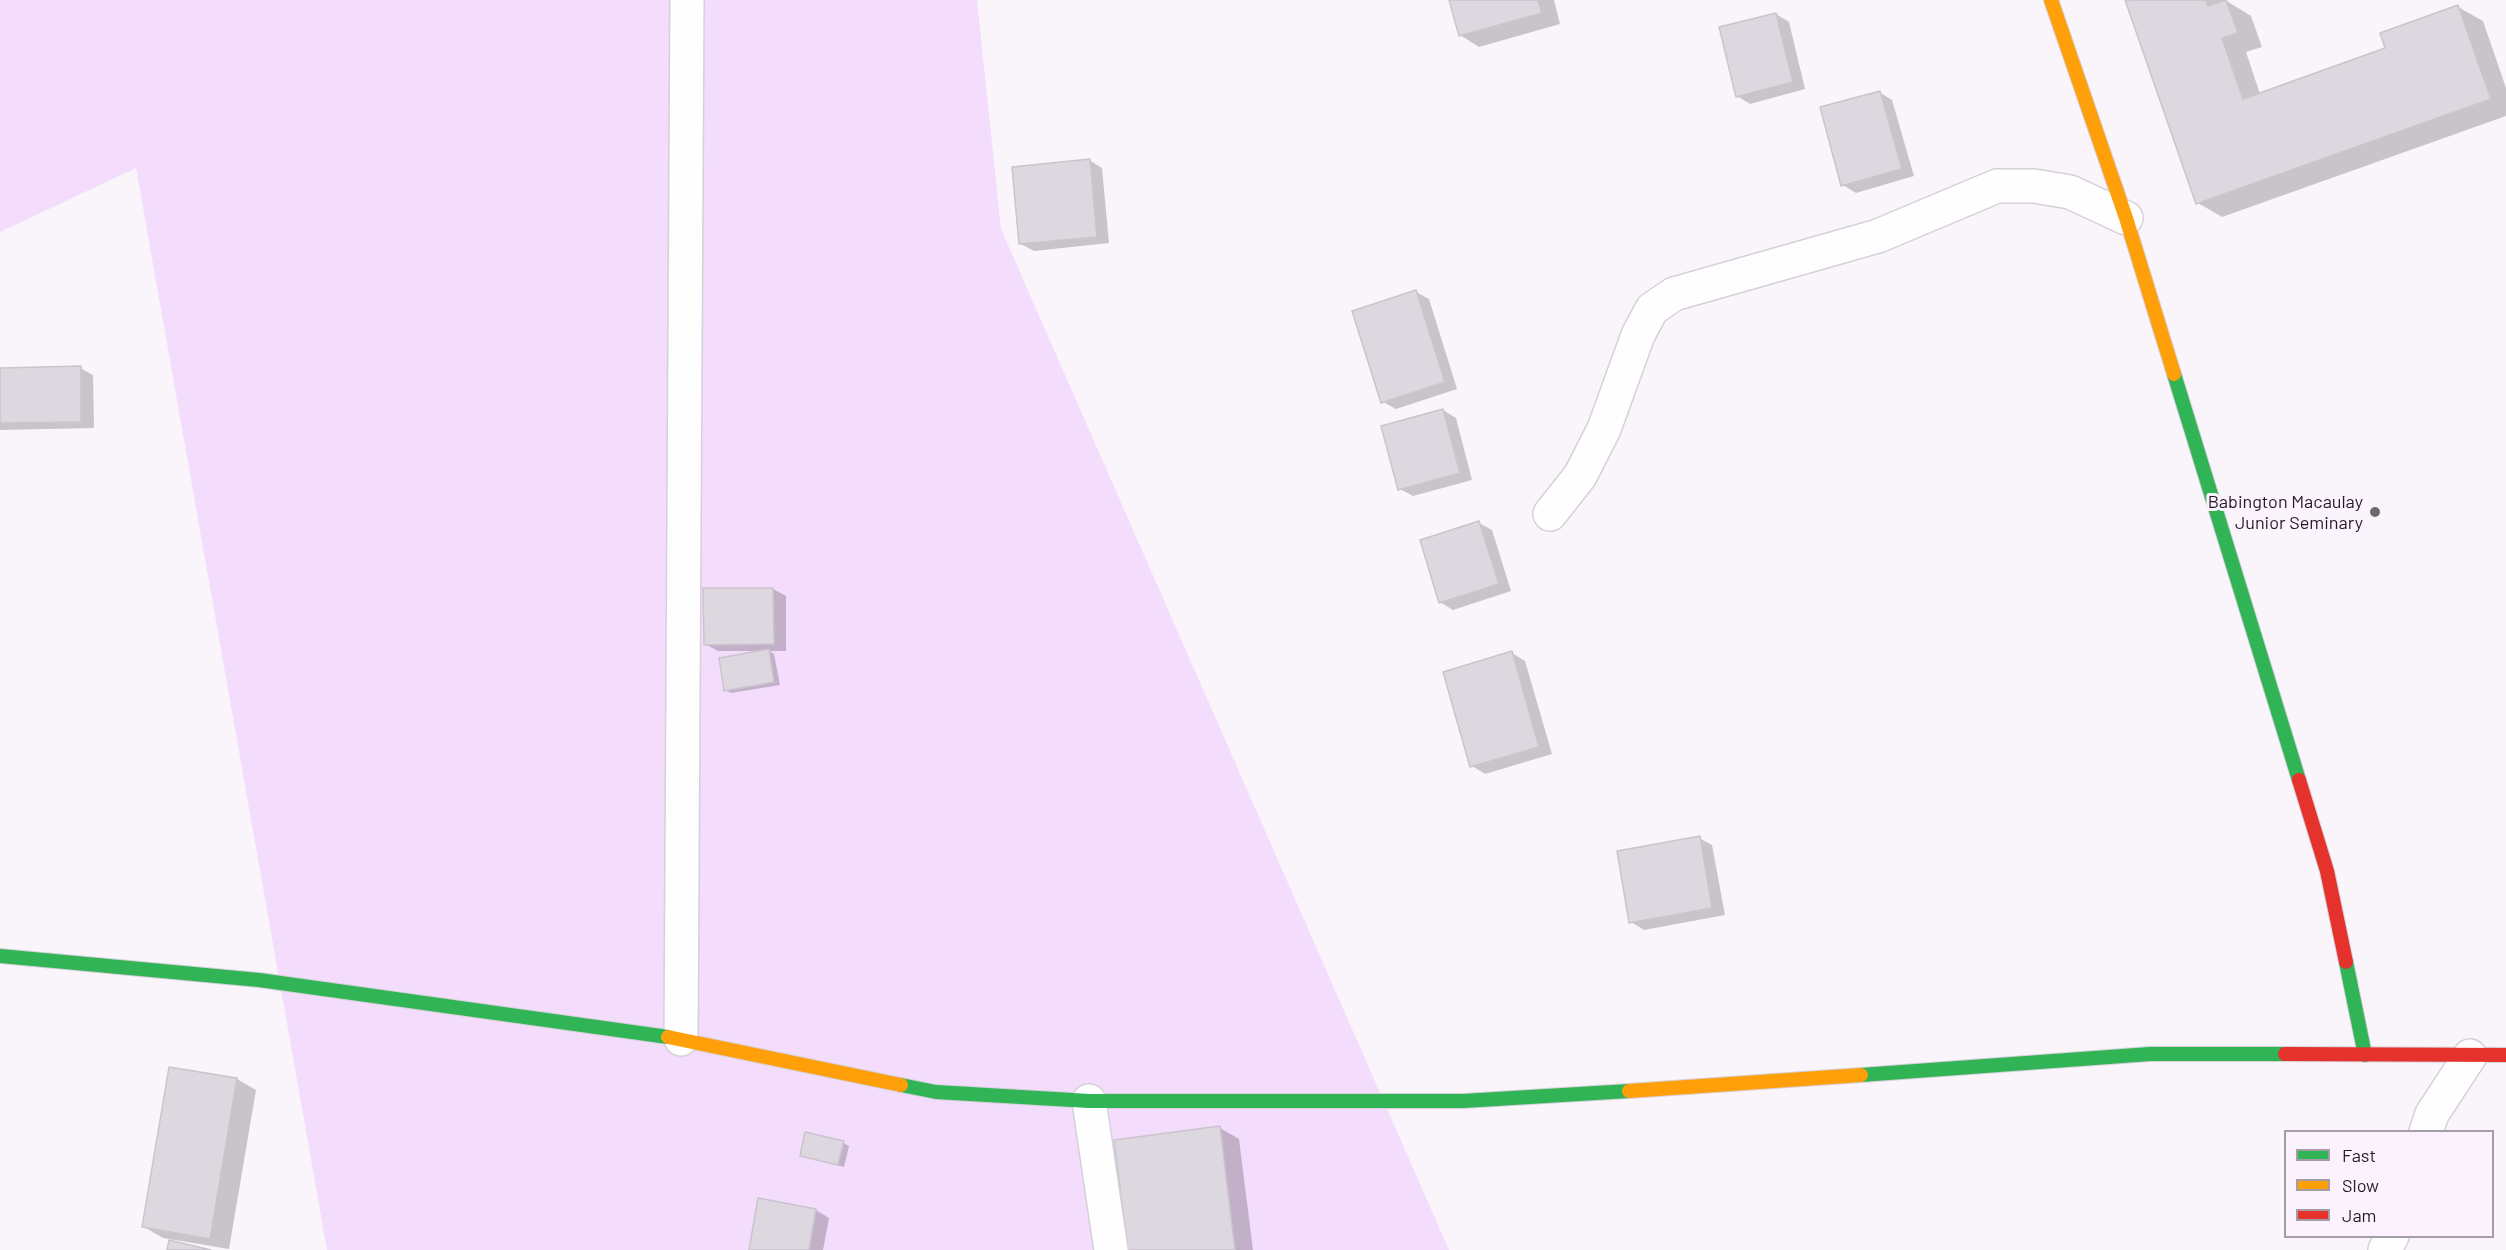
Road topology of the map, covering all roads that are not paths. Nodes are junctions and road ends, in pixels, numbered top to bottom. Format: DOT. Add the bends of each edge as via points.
graph roads {
  1 [pos="687,0"];
  2 [pos="2051,0"];
  3 [pos="2126,218"];
  4 [pos="1550,514"];
  5 [pos="0,956"];
  6 [pos="681,1040"];
  7 [pos="2365,1055"];
  8 [pos="2506,1055"];
  9 [pos="2470,1056"];
  10 [pos="1089,1101"];
  11 [pos="2426,1130"];
  12 [pos="1111,1250"];
  1 -- 6 [label="street"];
  2 -- 3 [label="street"];
  3 -- 4 [label="street" via="2070,192 2034,186 1997,186 1878,236 1674,294 1652,309 1638,335 1604,429 1580,476"];
  3 -- 7 [label="street" via="2327,871"];
  5 -- 6 [label="street" via="259,980"];
  6 -- 10 [label="street" via="936,1092"];
  7 -- 9 [label="street"];
  7 -- 10 [label="street" via="2150,1054 1463,1101"];
  8 -- 9 [label="street"];
  9 -- 11 [label="street" via="2432,1114"];
  10 -- 12 [label="street"];
}
